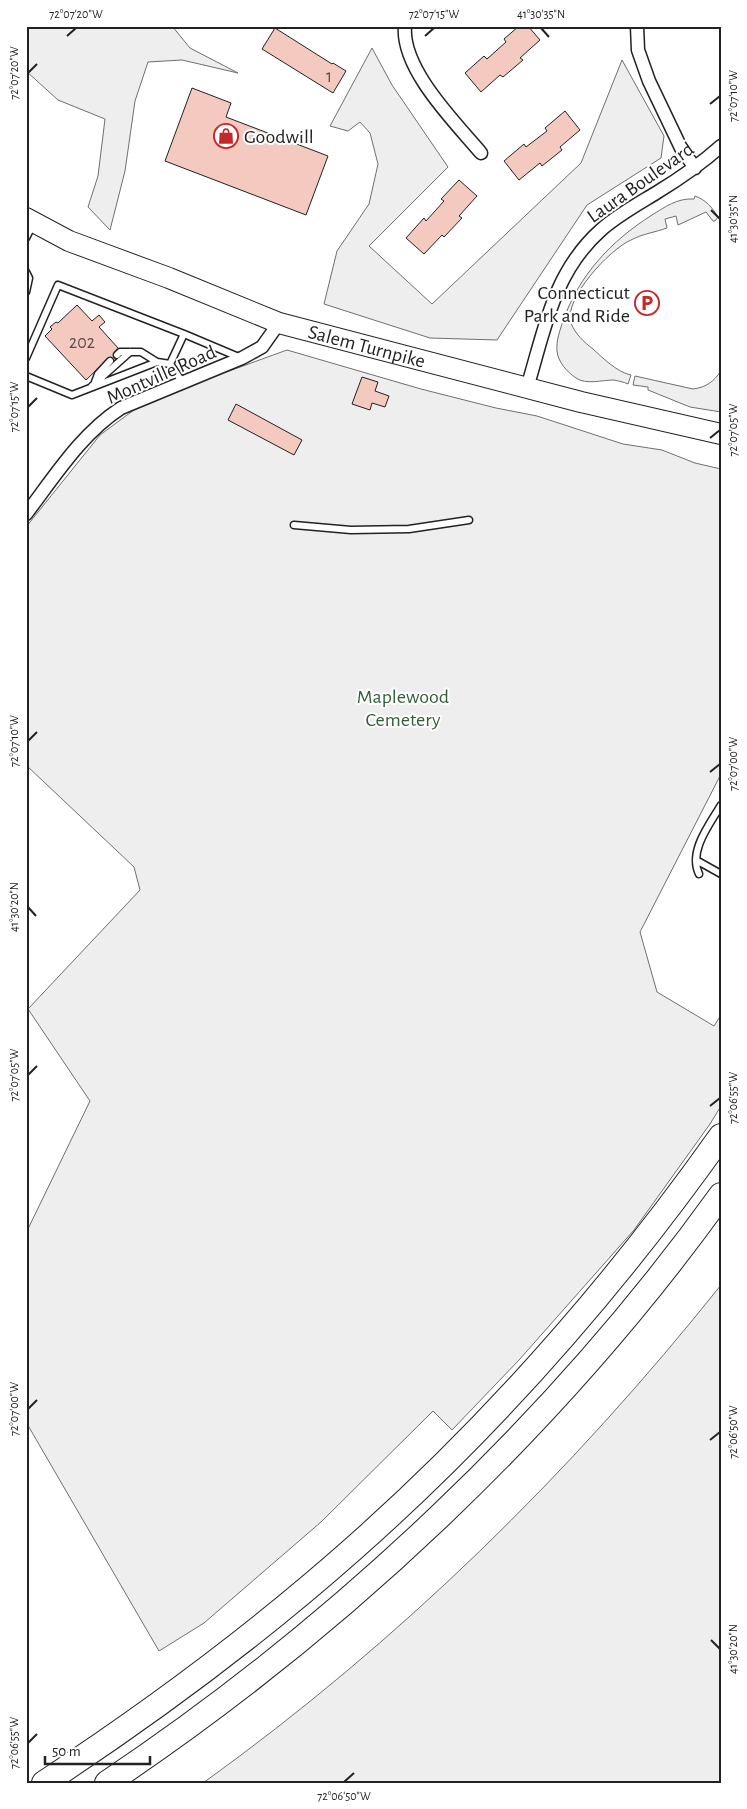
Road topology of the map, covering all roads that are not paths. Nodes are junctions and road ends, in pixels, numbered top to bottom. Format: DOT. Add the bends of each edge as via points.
graph roads {
  1 [pos="405,26"];
  2 [pos="637,26"];
  3 [pos="721,146"];
  4 [pos="481,153"];
  5 [pos="694,168"];
  6 [pos="29,226"];
  7 [pos="26,272"];
  8 [pos="26,292"];
  9 [pos="279,323"];
  10 [pos="184,334"];
  11 [pos="130,352"];
  12 [pos="117,355"];
  13 [pos="26,358"];
  14 [pos="242,358"];
  15 [pos="110,361"];
  16 [pos="157,362"];
  17 [pos="170,364"];
  18 [pos="26,376"];
  19 [pos="184,383"];
  20 [pos="95,384"];
  21 [pos="527,388"];
  22 [pos="87,390"];
  23 [pos="721,434"];
  24 [pos="26,514"];
  25 [pos="469,520"];
  26 [pos="294,525"];
  27 [pos="721,805"];
  28 [pos="696,860"];
  29 [pos="699,874"];
  30 [pos="721,874"];
  31 [pos="721,1136"];
  32 [pos="721,1195"];
  33 [pos="721,1214"];
  34 [pos="684,1244"];
  35 [pos="44,1783"];
  36 [pos="106,1783"];
  1 -- 4 [label="street" via="410,59 422,80"];
  2 -- 5 [label="street" via="638,50 649,81"];
  3 -- 5 [label="street, Laura Boulevard"];
  5 -- 21 [label="street, Laura Boulevard" via="610,222 584,248 549,308"];
  6 -- 9 [label="main road, Salem Turnpike"];
  7 -- 8 [label="lane" via="29,278"];
  9 -- 14 [label="street, Montville Road" via="262,347"];
  9 -- 21 [label="main road, Salem Turnpike"];
  10 -- 13 [label="lane" via="58,285"];
  10 -- 14 [label="lane"];
  10 -- 17 [label="lane"];
  11 -- 12 [label="lane"];
  11 -- 16 [label="lane" via="141,352"];
  11 -- 20 [label="lane"];
  14 -- 19 [label="street, Montville Road"];
  15 -- 20 [label="lane" via="98,374"];
  16 -- 17 [label="lane"];
  16 -- 22 [label="lane"];
  17 -- 19 [label="lane"];
  18 -- 22 [label="lane" via="72,395"];
  19 -- 24 [label="street, Montville Road" via="121,408 110,416 89,434"];
  20 -- 22 [label="lane"];
  21 -- 23 [label="main road, Salem Turnpike"];
  25 -- 26 [label="lane" via="409,529 351,530"];
  27 -- 28 [label="lane" via="698,848"];
  28 -- 29 [label="lane"];
  28 -- 30 [label="lane"];
  31 -- 35 [label="highway" via="639,1245 550,1351 471,1436 386,1520 223,1657"];
  32 -- 34 [label="highway"];
  33 -- 34 [label="highway"];
  34 -- 36 [label="highway" via="573,1378 396,1556 265,1668"];
}
